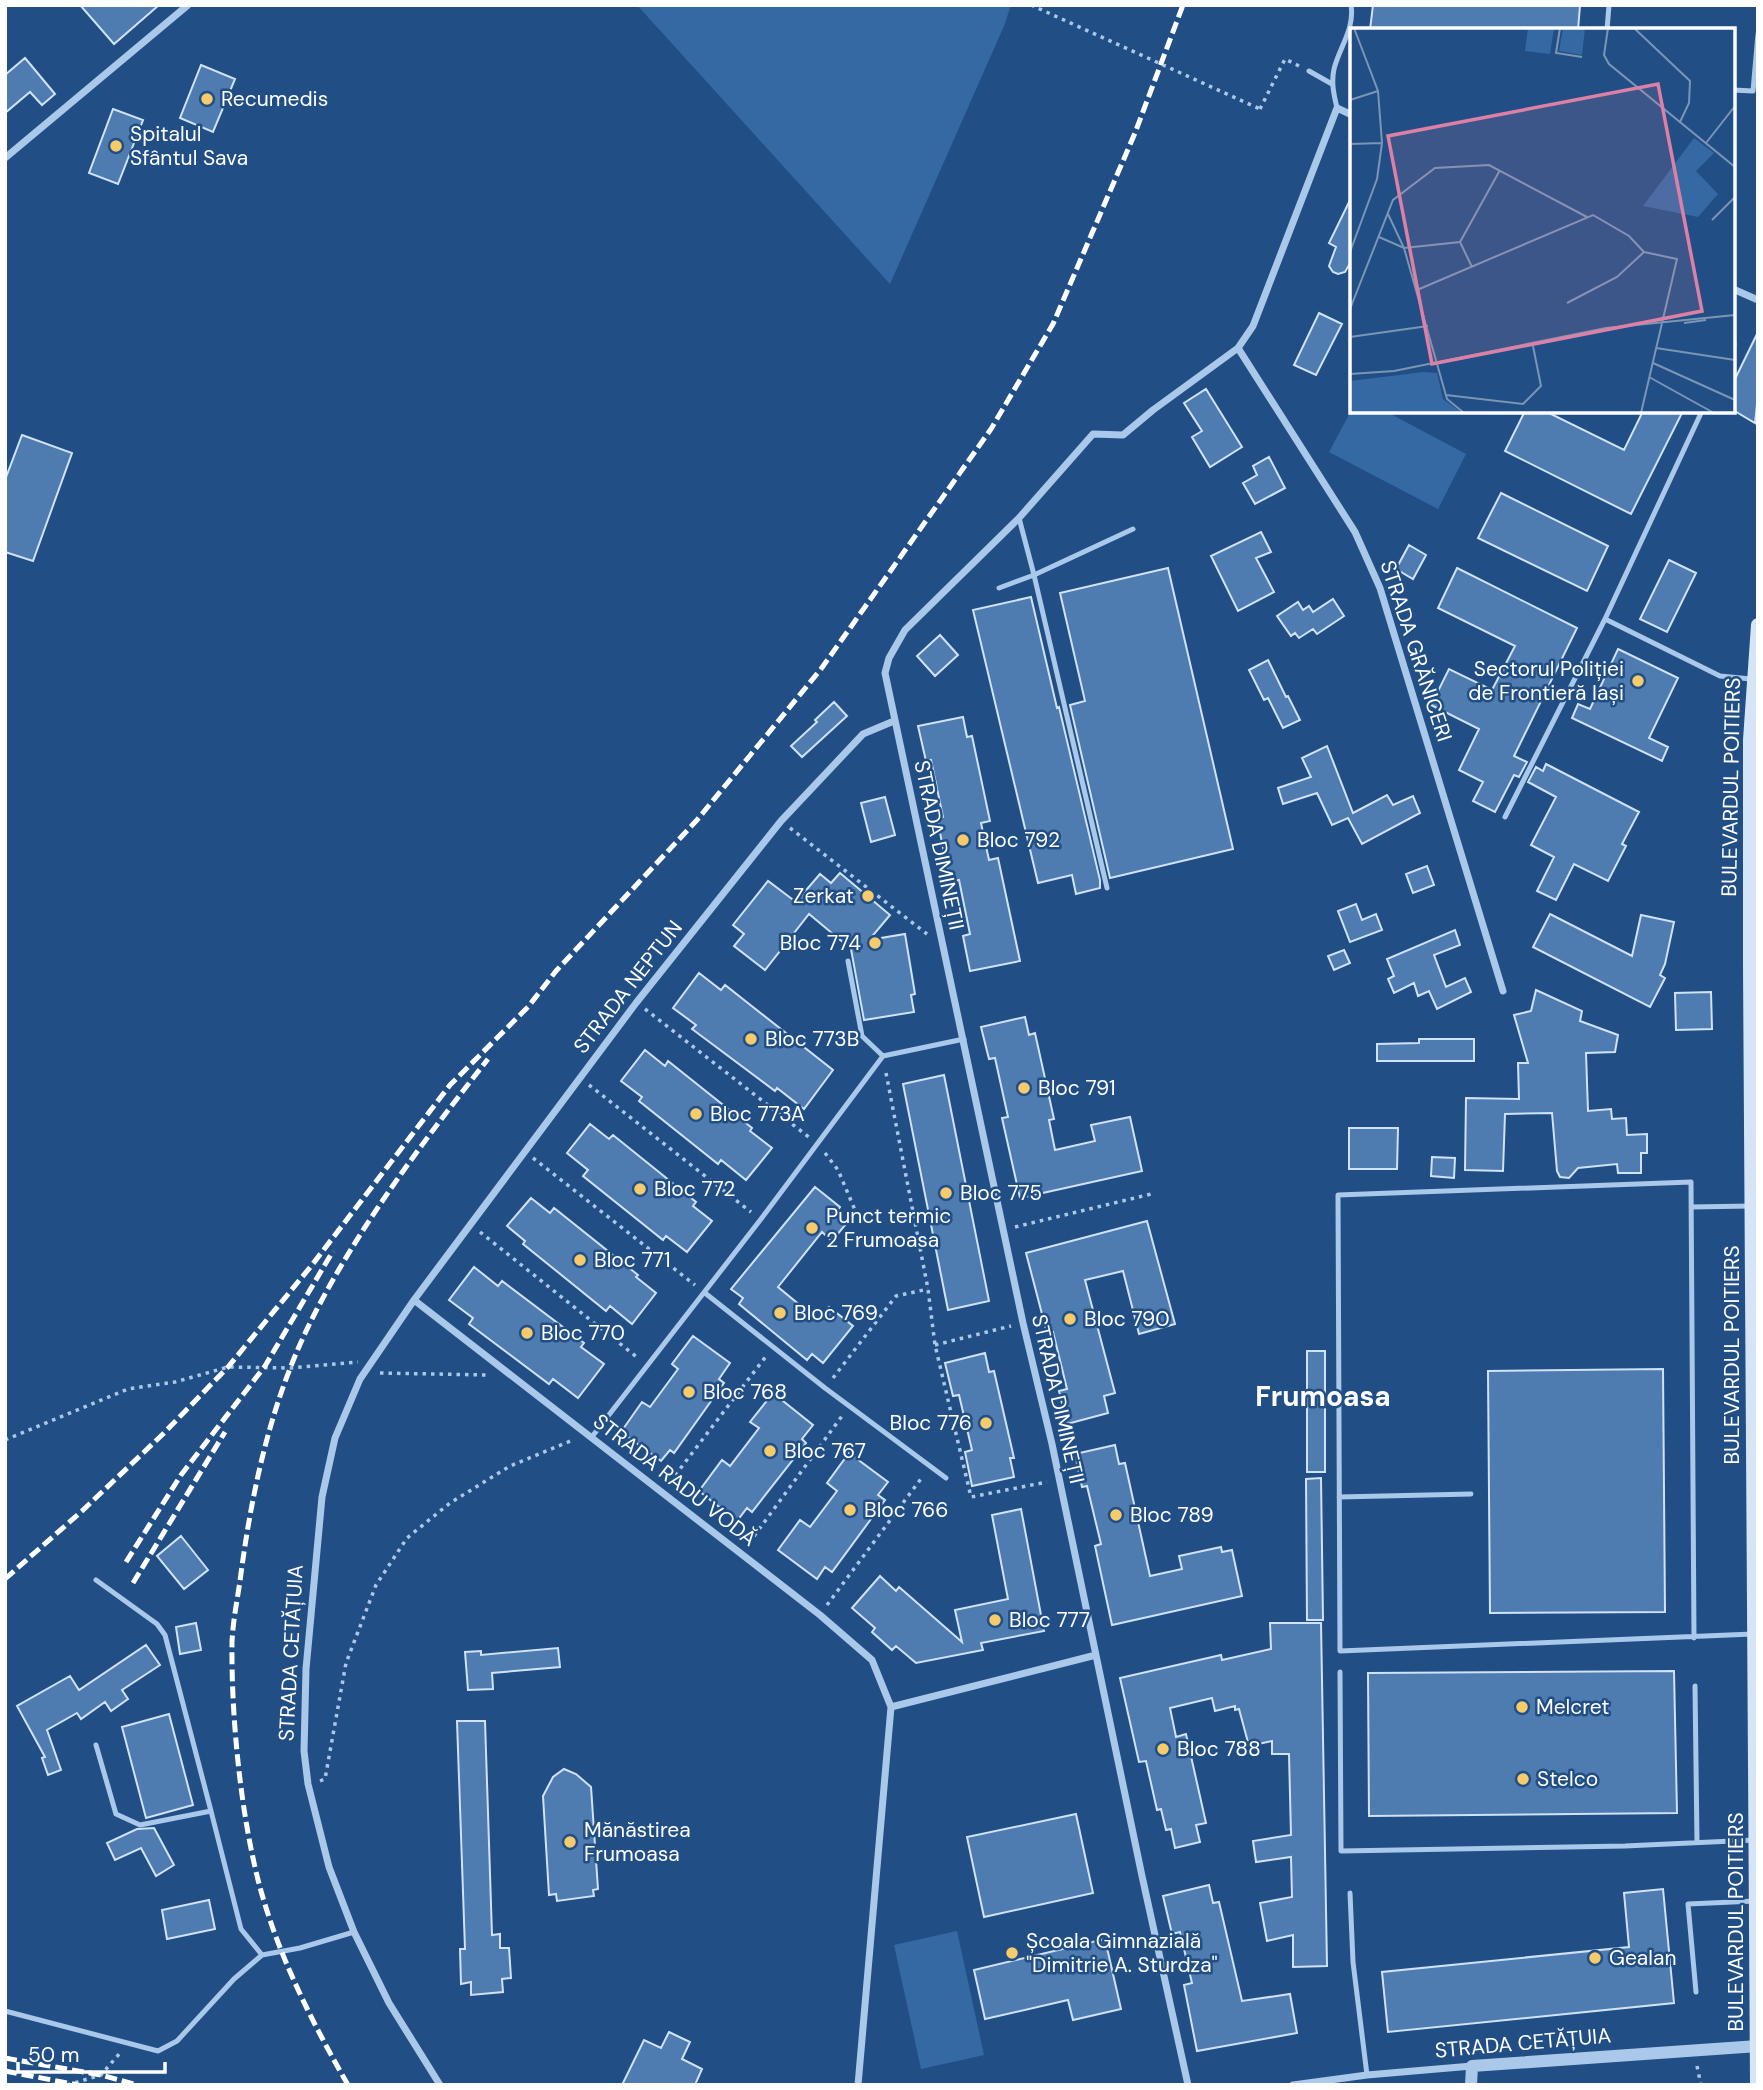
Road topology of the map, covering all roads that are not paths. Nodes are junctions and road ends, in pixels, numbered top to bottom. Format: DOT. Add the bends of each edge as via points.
graph roads {
  1 [pos="188,5"];
  2 [pos="1351,5"];
  3 [pos="1609,5"];
  4 [pos="1607,28"];
  5 [pos="1758,34"];
  6 [pos="1309,71"];
  7 [pos="1332,84"];
  8 [pos="1735,90"];
  9 [pos="1337,108"];
  10 [pos="1350,114"];
  11 [pos="5,158"];
  12 [pos="1735,290"];
  13 [pos="1758,300"];
  14 [pos="1238,348"];
  15 [pos="1701,413"];
  16 [pos="1019,519"];
  17 [pos="1132,528"];
  18 [pos="1034,575"];
  19 [pos="999,588"];
  20 [pos="1605,619"];
  21 [pos="1758,625"];
  22 [pos="1756,679"];
  23 [pos="894,721"];
  24 [pos="1505,817"];
  25 [pos="1107,888"];
  26 [pos="848,961"];
  27 [pos="1503,991"];
  28 [pos="964,1039"];
  29 [pos="883,1056"];
  30 [pos="1755,1206"];
  31 [pos="1691,1207"];
  32 [pos="705,1293"];
  33 [pos="414,1300"];
  34 [pos="591,1438"];
  35 [pos="946,1478"];
  36 [pos="1471,1494"];
  37 [pos="1339,1497"];
  38 [pos="96,1580"];
  39 [pos="1756,1634"];
  40 [pos="1694,1638"];
  41 [pos="1096,1655"];
  42 [pos="1340,1672"];
  43 [pos="1695,1686"];
  44 [pos="891,1707"];
  45 [pos="96,1745"];
  46 [pos="211,1811"];
  47 [pos="1757,1840"];
  48 [pos="1697,1842"];
  49 [pos="1350,1893"];
  50 [pos="1757,1901"];
  51 [pos="354,1932"];
  52 [pos="262,1955"];
  53 [pos="1696,1992"];
  54 [pos="5,2011"];
  55 [pos="1758,2046"];
  56 [pos="1472,2066"];
  57 [pos="1367,2075"];
  58 [pos="440,2085"];
  59 [pos="858,2085"];
  60 [pos="1188,2085"];
  61 [pos="1293,2085"];
  62 [pos="1471,2085"];
  63 [pos="1757,2085"];
  1 -- 11 [label="street"];
  2 -- 7 [label="lane"];
  3 -- 4 [label="lane"];
  5 -- 8 [label="lane" via="1753,92"];
  6 -- 7 [label="lane"];
  7 -- 9 [label="lane"];
  9 -- 10 [label="street"];
  9 -- 14 [label="street" via="1253,326"];
  12 -- 13 [label="street"];
  14 -- 16 [label="street" via="1123,435 1093,434"];
  14 -- 27 [label="street, STRADA GRĂNICERI" via="1355,532 1380,587"];
  15 -- 20 [label="lane"];
  16 -- 18 [label="lane"];
  16 -- 23 [label="street" via="905,630 886,673"];
  17 -- 18 [label="lane"];
  18 -- 19 [label="lane"];
  18 -- 25 [label="lane"];
  20 -- 22 [label="lane" via="1720,676"];
  20 -- 24 [label="lane"];
  21 -- 22 [label="main road, BULEVARDUL POITIERS"];
  22 -- 30 [label="main road, BULEVARDUL POITIERS" via="1750,740"];
  23 -- 28 [label="street, STRADA DIMINEȚII"];
  23 -- 33 [label="street, STRADA NEPTUN" via="863,734 781,821 636,1003"];
  26 -- 29 [label="lane" via="862,1036"];
  28 -- 29 [label="lane"];
  28 -- 41 [label="street, STRADA DIMINEȚII"];
  29 -- 32 [label="lane"];
  30 -- 31 [label="lane"];
  30 -- 39 [label="main road, BULEVARDUL POITIERS"];
  31 -- 37 [label="lane" via="1691,1182 1338,1195"];
  31 -- 40 [label="lane"];
  32 -- 34 [label="lane"];
  32 -- 35 [label="lane"];
  33 -- 34 [label="street, STRADA RADU VODĂ"];
  33 -- 51 [label="street, STRADA CETĂȚUIA" via="360,1379 335,1438 322,1497 306,1669 304,1751 329,1867"];
  34 -- 44 [label="street, STRADA RADU VODĂ" via="872,1660"];
  36 -- 37 [label="lane"];
  37 -- 40 [label="lane" via="1340,1651"];
  38 -- 46 [label="lane" via="157,1624 165,1635"];
  39 -- 40 [label="lane"];
  39 -- 47 [label="main road, BULEVARDUL POITIERS"];
  41 -- 44 [label="street"];
  41 -- 60 [label="street, STRADA DIMINEȚII"];
  42 -- 48 [label="lane" via="1341,1851"];
  43 -- 48 [label="lane"];
  44 -- 59 [label="street, STRADA RADU VODĂ"];
  45 -- 46 [label="lane" via="116,1814 140,1825"];
  46 -- 52 [label="lane" via="241,1929"];
  47 -- 48 [label="lane"];
  47 -- 50 [label="main road, BULEVARDUL POITIERS"];
  49 -- 57 [label="lane"];
  50 -- 53 [label="lane" via="1688,1904"];
  50 -- 55 [label="main road, BULEVARDUL POITIERS"];
  51 -- 52 [label="lane"];
  51 -- 58 [label="street, STRADA CETĂȚUIA" via="389,2003"];
  52 -- 54 [label="lane" via="177,2041 158,2051"];
  55 -- 56 [label="street, STRADA CETĂȚUIA"];
  55 -- 63 [label="main road, BULEVARDUL POITIERS"];
  56 -- 57 [label="street, STRADA CETĂȚUIA"];
  56 -- 62 [label="street"];
  57 -- 61 [label="street, STRADA CETĂȚUIA"];
}
